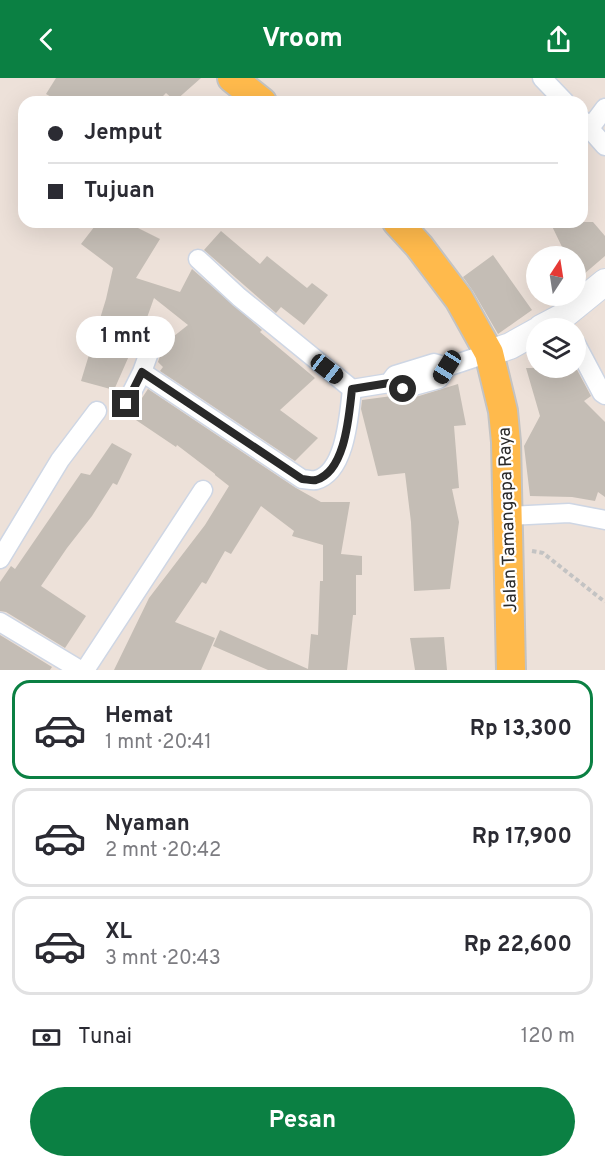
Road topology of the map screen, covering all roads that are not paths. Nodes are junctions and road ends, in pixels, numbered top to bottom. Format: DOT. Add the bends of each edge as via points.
graph roads {
  1 [pos="232,78"];
  2 [pos="542,78"];
  3 [pos="254,96"];
  4 [pos="559,96"];
  5 [pos="605,108"];
  6 [pos="588,122"];
  7 [pos="588,126"];
  8 [pos="605,146"];
  9 [pos="402,228"];
  10 [pos="198,259"];
  11 [pos="605,282"];
  12 [pos="565,318"];
  13 [pos="158,328"];
  14 [pos="526,337"];
  15 [pos="489,353"];
  16 [pos="586,363"];
  17 [pos="142,372"];
  18 [pos="352,389"];
  19 [pos="605,395"];
  20 [pos="126,404"];
  21 [pos="98,411"];
  22 [pos="203,490"];
  23 [pos="508,516"];
  24 [pos="605,520"];
  25 [pos="0,559"];
  26 [pos="0,622"];
  27 [pos="80,670"];
  28 [pos="85,670"];
  29 [pos="511,670"];
  1 -- 3 [label="main road"];
  2 -- 4 [label="street"];
  5 -- 6 [label="street"];
  7 -- 8 [label="street"];
  9 -- 15 [label="main road, Jalan Tamangapa Raya" via="459,298"];
  10 -- 18 [label="street"];
  11 -- 12 [label="street"];
  13 -- 17 [label="street"];
  14 -- 15 [label="street"];
  15 -- 18 [label="street" via="447,367 434,363 395,375 389,383"];
  15 -- 23 [label="main road, Jalan Tamangapa Raya" via="503,411"];
  16 -- 19 [label="street"];
  17 -- 18 [label="street" via="302,479 315,480 330,472 342,450"];
  17 -- 20 [label="street"];
  21 -- 25 [label="street" via="60,460"];
  22 -- 28 [label="street"];
  23 -- 24 [label="street" via="569,513"];
  23 -- 29 [label="main road, Jalan Tamangapa Raya"];
  26 -- 27 [label="street"];
}
